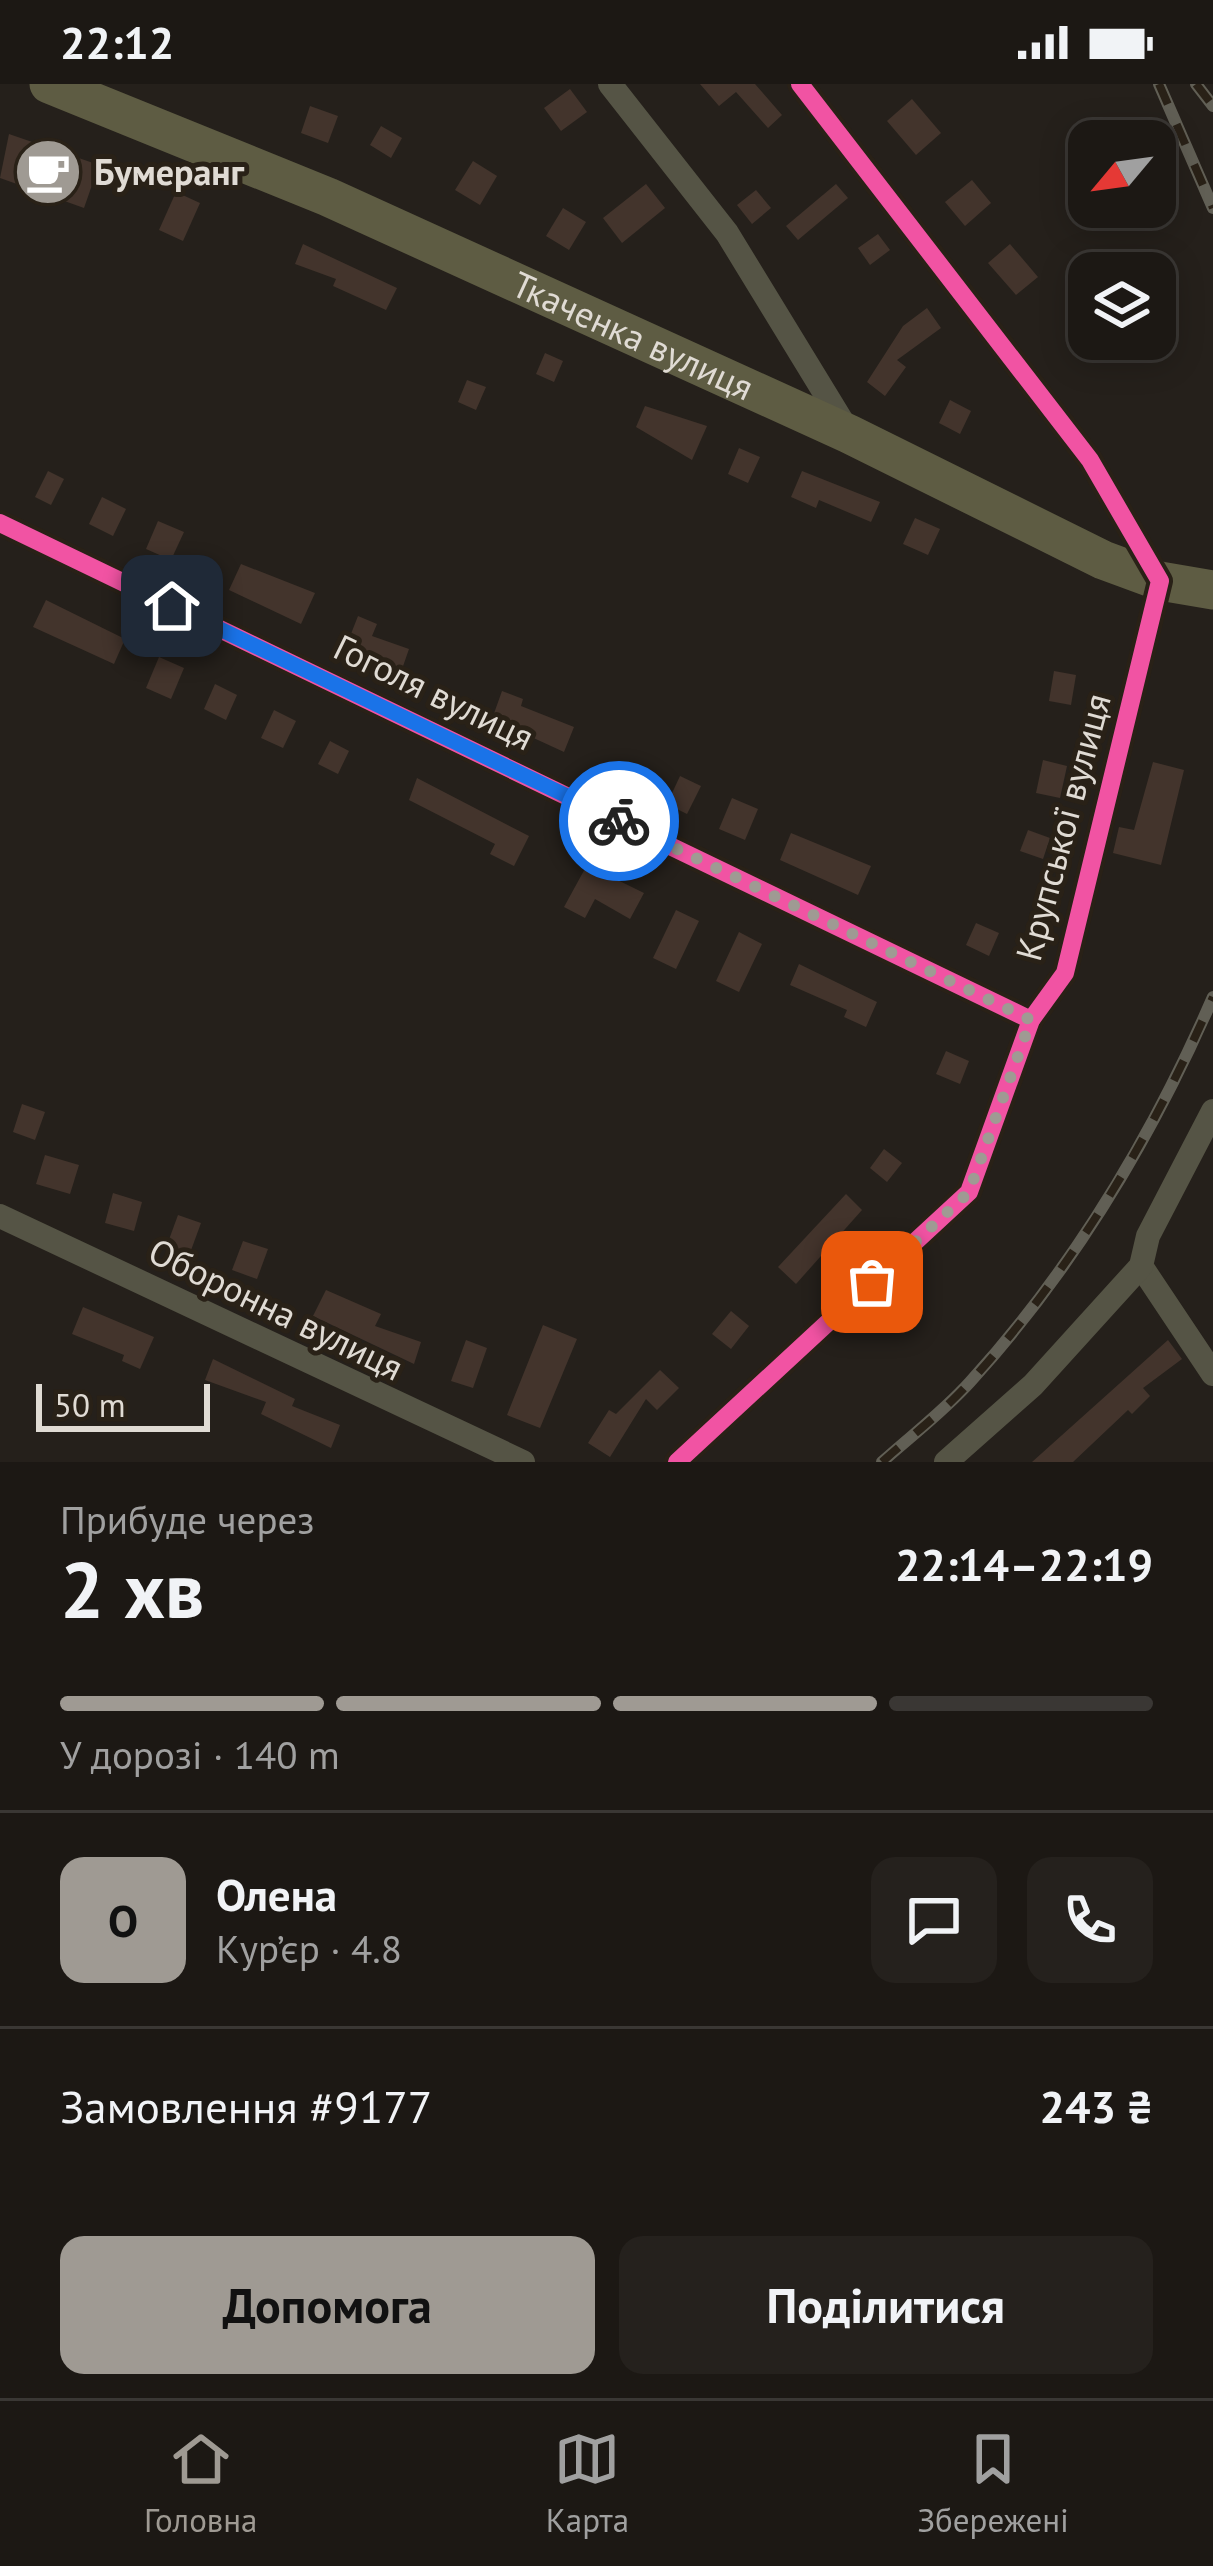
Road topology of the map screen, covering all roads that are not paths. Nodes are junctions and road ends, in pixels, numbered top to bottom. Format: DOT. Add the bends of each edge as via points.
graph roads {
  1 [pos="53,84"];
  2 [pos="610,84"];
  3 [pos="800,84"];
  4 [pos="849,434"];
  5 [pos="0,524"];
  6 [pos="1160,581"];
  7 [pos="1213,590"];
  8 [pos="1031,1020"];
  9 [pos="1213,1111"];
  10 [pos="0,1216"];
  11 [pos="1141,1266"];
  12 [pos="1213,1374"];
  13 [pos="524,1462"];
  14 [pos="676,1462"];
  15 [pos="946,1462"];
  1 -- 4 [label="main road, Ткаченка вулиця" via="328,197"];
  2 -- 4 [label="street" via="727,233"];
  3 -- 6 [label="street" via="1090,460"];
  4 -- 6 [label="main road, Ткаченка вулиця"];
  5 -- 8 [label="street, Гоголя вулиця"];
  6 -- 7 [label="main road, Ткаченка вулиця"];
  6 -- 8 [label="street, Крупської вулиця" via="1065,973"];
  8 -- 14 [label="street, Крупської вулиця" via="969,1192"];
  9 -- 11 [label="street" via="1148,1236"];
  10 -- 13 [label="street, Оборонна вулиця"];
  11 -- 12 [label="street"];
  11 -- 15 [label="street" via="1033,1385"];
}
